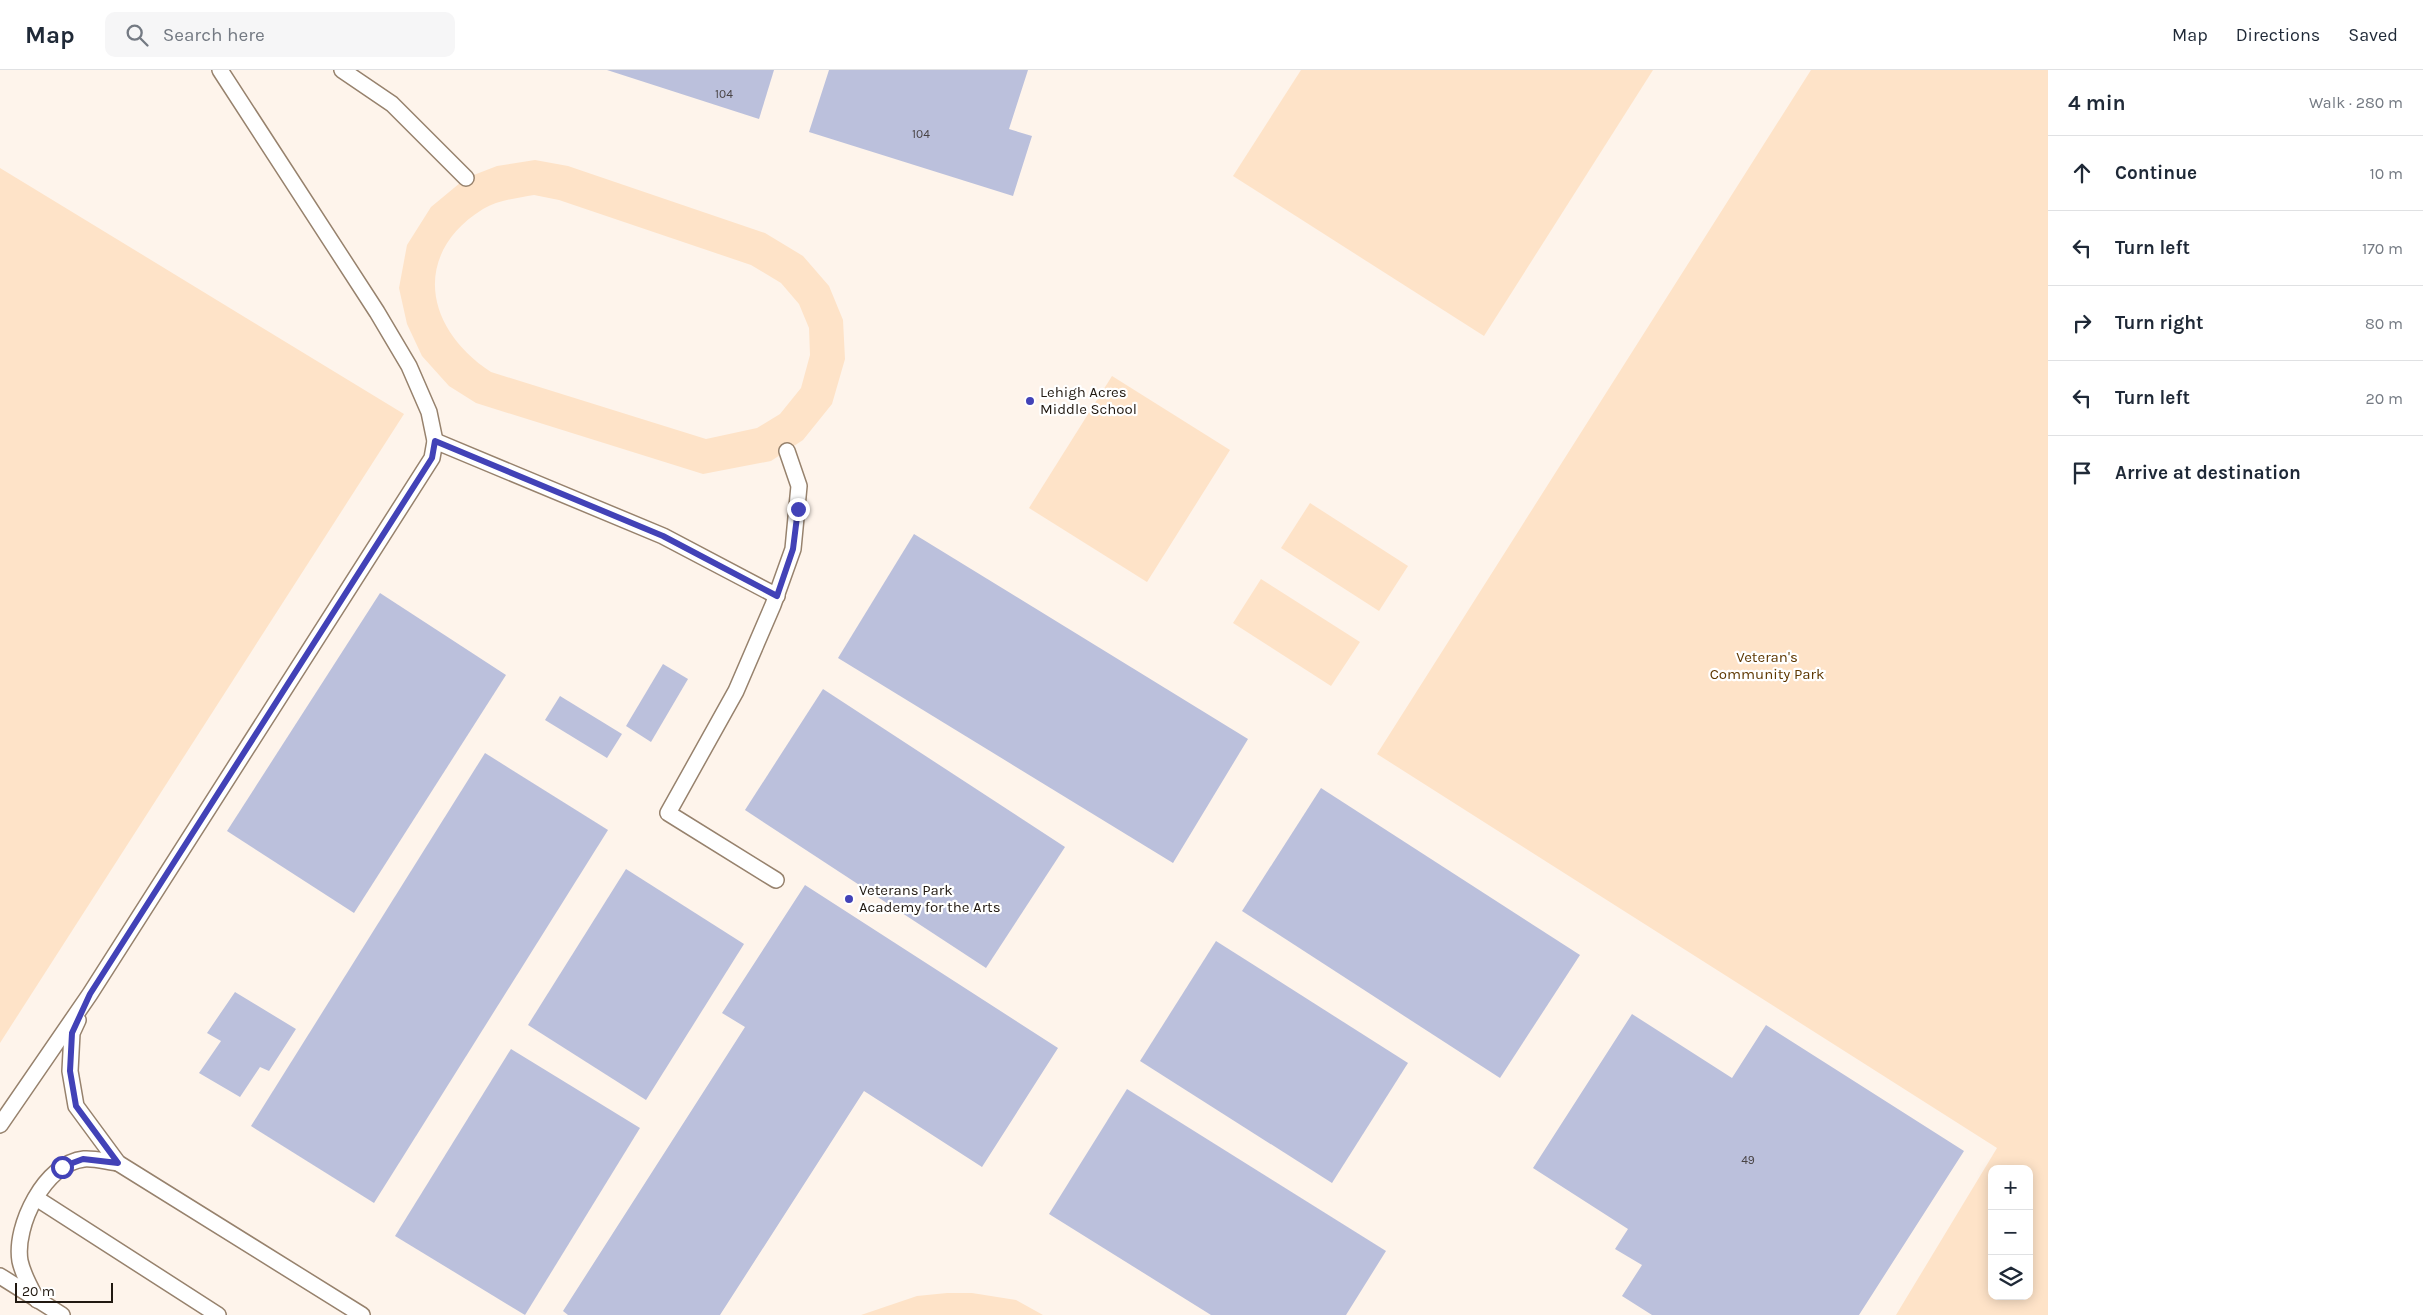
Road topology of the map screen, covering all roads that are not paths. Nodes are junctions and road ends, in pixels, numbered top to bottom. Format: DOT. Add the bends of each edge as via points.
graph roads {
  1 [pos="220,70"];
  2 [pos="342,70"];
  3 [pos="466,178"];
  4 [pos="435,441"];
  5 [pos="787,451"];
  6 [pos="777,596"];
  7 [pos="776,880"];
  8 [pos="90,994"];
  9 [pos="0,1125"];
  10 [pos="118,1163"];
  11 [pos="36,1198"];
  12 [pos="0,1276"];
  13 [pos="37,1300"];
  14 [pos="62,1315"];
  15 [pos="218,1315"];
  16 [pos="362,1315"];
  1 -- 4 [label="lane" via="409,366 429,412"];
  2 -- 3 [label="lane" via="392,104"];
  4 -- 6 [label="lane" via="663,536"];
  4 -- 8 [label="lane" via="432,458"];
  5 -- 6 [label="lane" via="799,486 798,509 793,549"];
  6 -- 7 [label="lane" via="736,692 668,812"];
  8 -- 9 [label="lane"];
  8 -- 10 [label="lane" via="72,1033 70,1071 76,1106"];
  10 -- 11 [label="lane" via="83,1159 62,1167"];
  10 -- 16 [label="lane"];
  11 -- 13 [label="lane" via="23,1223 19,1244 26,1281"];
  11 -- 15 [label="lane"];
  12 -- 13 [label="lane"];
  13 -- 14 [label="lane"];
}
